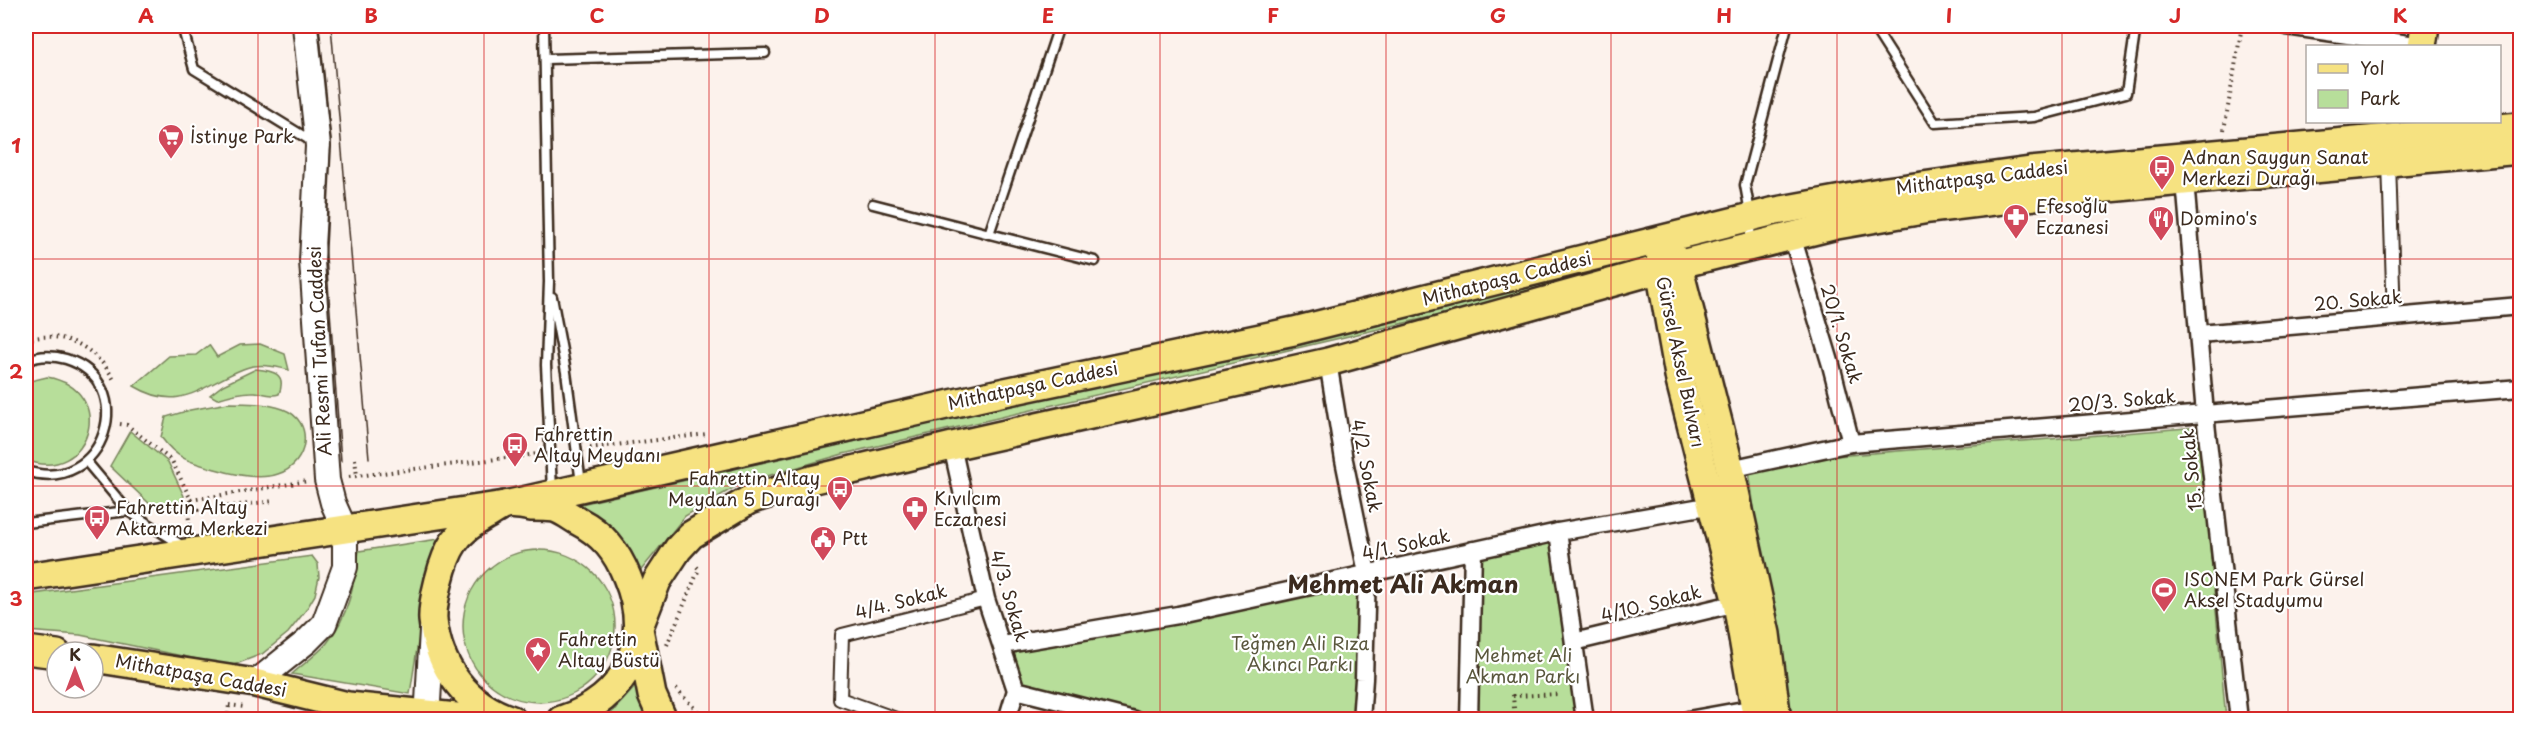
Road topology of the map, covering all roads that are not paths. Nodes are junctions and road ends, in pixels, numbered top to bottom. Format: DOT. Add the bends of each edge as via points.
graph roads {
  1 [pos="182,26"];
  2 [pos="305,26"];
  3 [pos="544,26"];
  4 [pos="1059,26"];
  5 [pos="1787,26"];
  6 [pos="1873,26"];
  7 [pos="2136,26"];
  8 [pos="2287,26"];
  9 [pos="2425,26"];
  10 [pos="2415,45"];
  11 [pos="2422,45"];
  12 [pos="765,53"];
  13 [pos="546,59"];
  14 [pos="2520,126"];
  15 [pos="2417,128"];
  16 [pos="318,146"];
  17 [pos="2520,150"];
  18 [pos="2438,157"];
  19 [pos="2389,162"];
  20 [pos="2185,181"];
  21 [pos="873,204"];
  22 [pos="1751,218"];
  23 [pos="989,234"];
  24 [pos="1792,236"];
  25 [pos="1662,241"];
  26 [pos="1742,249"];
  27 [pos="1095,261"];
  28 [pos="1669,267"];
  29 [pos="549,282"];
  30 [pos="2520,306"];
  31 [pos="2394,318"];
  32 [pos="2199,334"];
  33 [pos="26,361"];
  34 [pos="1328,362"];
  35 [pos="2520,388"];
  36 [pos="2205,414"];
  37 [pos="1851,443"];
  38 [pos="952,446"];
  39 [pos="87,461"];
  40 [pos="1730,469"];
  41 [pos="26,471"];
  42 [pos="582,486"];
  43 [pos="552,494"];
  44 [pos="505,505"];
  45 [pos="1713,505"];
  46 [pos="128,511"];
  47 [pos="26,523"];
  48 [pos="345,530"];
  49 [pos="1558,532"];
  50 [pos="1473,550"];
  51 [pos="193,552"];
  52 [pos="1368,573"];
  53 [pos="26,577"];
  54 [pos="986,600"];
  55 [pos="1737,603"];
  56 [pos="433,618"];
  57 [pos="639,627"];
  58 [pos="1574,642"];
  59 [pos="1003,645"];
  60 [pos="26,650"];
  61 [pos="45,652"];
  62 [pos="105,661"];
  63 [pos="1016,690"];
  64 [pos="249,695"];
  65 [pos="354,713"];
  66 [pos="1763,716"];
  67 [pos="427,717"];
  68 [pos="486,720"];
  69 [pos="512,720"];
  70 [pos="561,720"];
  71 [pos="663,720"];
  72 [pos="899,720"];
  73 [pos="1007,720"];
  74 [pos="1134,720"];
  75 [pos="1361,720"];
  76 [pos="1469,720"];
  77 [pos="1585,720"];
  78 [pos="1688,720"];
  79 [pos="2239,720"];
  1 -- 16 [label="lane" via="194,69"];
  2 -- 16 [label="main road, Ali Resmi Tufan Caddesi"];
  3 -- 13 [label="lane"];
  4 -- 23 [label="lane"];
  5 -- 22 [label="lane" via="1745,184"];
  6 -- 7 [label="lane" via="1935,123 2034,117 2126,93"];
  8 -- 10 [label="street"];
  9 -- 11 [label="main road"];
  12 -- 13 [label="lane"];
  13 -- 29 [label="lane"];
  14 -- 15 [label="main road, Mithatpaşa Caddesi"];
  15 -- 18 [label="main road"];
  15 -- 22 [label="main road, Mithatpaşa Caddesi" via="2030,171 1886,191"];
  16 -- 48 [label="main road, Ali Resmi Tufan Caddesi" via="312,261 327,480"];
  17 -- 18 [label="main road, Mithatpaşa Caddesi"];
  18 -- 19 [label="main road, Mithatpaşa Caddesi"];
  19 -- 20 [label="main road, Mithatpaşa Caddesi"];
  19 -- 31 [label="street"];
  20 -- 24 [label="main road, Mithatpaşa Caddesi" via="1929,209"];
  20 -- 32 [label="street, 15. Sokak"];
  21 -- 23 [label="lane"];
  22 -- 25 [label="main road, Mithatpaşa Caddesi"];
  22 -- 26 [label="lane" via="1750,236"];
  23 -- 27 [label="lane"];
  24 -- 26 [label="main road, Mithatpaşa Caddesi"];
  24 -- 37 [label="street, 20/1. Sokak"];
  25 -- 28 [label="main road, Gürsel Aksel Bulvarı"];
  25 -- 42 [label="main road, Mithatpaşa Caddesi" via="1294,331"];
  26 -- 28 [label="main road, Mithatpaşa Caddesi"];
  28 -- 34 [label="main road, Mithatpaşa Caddesi"];
  28 -- 40 [label="main road, Gürsel Aksel Bulvarı"];
  28 -- 45 [label="main road, Gürsel Aksel Bulvarı" via="1680,381"];
  29 -- 42 [label="lane"];
  29 -- 43 [label="lane" via="546,365"];
  30 -- 31 [label="street, 20. Sokak"];
  31 -- 32 [label="street, 20. Sokak"];
  32 -- 36 [label="street, 15. Sokak"];
  33 -- 39 [label="lane" via="45,356 72,361 93,377 100,388 108,414 106,427 99,446"];
  34 -- 38 [label="main road, Mithatpaşa Caddesi"];
  34 -- 52 [label="street, 4/2. Sokak"];
  35 -- 36 [label="street, 20/3. Sokak"];
  36 -- 37 [label="street, 20/3. Sokak"];
  36 -- 79 [label="street, 15. Sokak"];
  37 -- 40 [label="street, 20/3. Sokak"];
  38 -- 54 [label="street, 4/3. Sokak"];
  38 -- 57 [label="main road, Mithatpaşa Caddesi" via="811,480 749,500 691,535 678,549 657,581"];
  39 -- 41 [label="lane" via="63,474"];
  39 -- 46 [label="lane"];
  40 -- 45 [label="main road"];
  40 -- 66 [label="main road, Gürsel Aksel Bulvarı" via="1766,634"];
  42 -- 43 [label="main road, Mithatpaşa Caddesi"];
  43 -- 44 [label="main road, Mithatpaşa Caddesi"];
  44 -- 48 [label="main road"];
  44 -- 56 [label="main road" via="471,524 453,541 443,564"];
  44 -- 57 [label="main road" via="555,508 593,528 614,550 625,570 636,597"];
  45 -- 49 [label="street, 4/1. Sokak"];
  45 -- 55 [label="main road, Gürsel Aksel Bulvarı"];
  46 -- 47 [label="lane"];
  46 -- 51 [label="lane"];
  48 -- 51 [label="main road"];
  48 -- 64 [label="main road" via="345,567 324,624"];
  49 -- 50 [label="street, 4/1. Sokak"];
  49 -- 58 [label="street"];
  50 -- 52 [label="street, 4/1. Sokak"];
  50 -- 76 [label="street"];
  51 -- 53 [label="main road"];
  52 -- 59 [label="street, 4/1. Sokak" via="1178,615"];
  52 -- 75 [label="street, 4/2. Sokak"];
  54 -- 59 [label="street, 4/3. Sokak"];
  54 -- 72 [label="street, 4/4. Sokak" via="842,634 840,699"];
  55 -- 58 [label="street, 4/10. Sokak"];
  55 -- 66 [label="main road, Gürsel Aksel Bulvarı"];
  56 -- 67 [label="main road"];
  56 -- 69 [label="main road" via="450,675 469,697 494,714"];
  57 -- 70 [label="main road" via="631,661 613,690 585,712"];
  57 -- 71 [label="main road" via="652,695"];
  58 -- 77 [label="street"];
  59 -- 63 [label="street, 4/3. Sokak"];
  60 -- 61 [label="main road"];
  62 -- 64 [label="main road, Mithatpaşa Caddesi"];
  63 -- 73 [label="street"];
  63 -- 74 [label="street"];
  64 -- 65 [label="main road, Mithatpaşa Caddesi"];
  65 -- 67 [label="main road, Mithatpaşa Caddesi"];
  66 -- 78 [label="street"];
  67 -- 68 [label="main road, Mithatpaşa Caddesi"];
}
